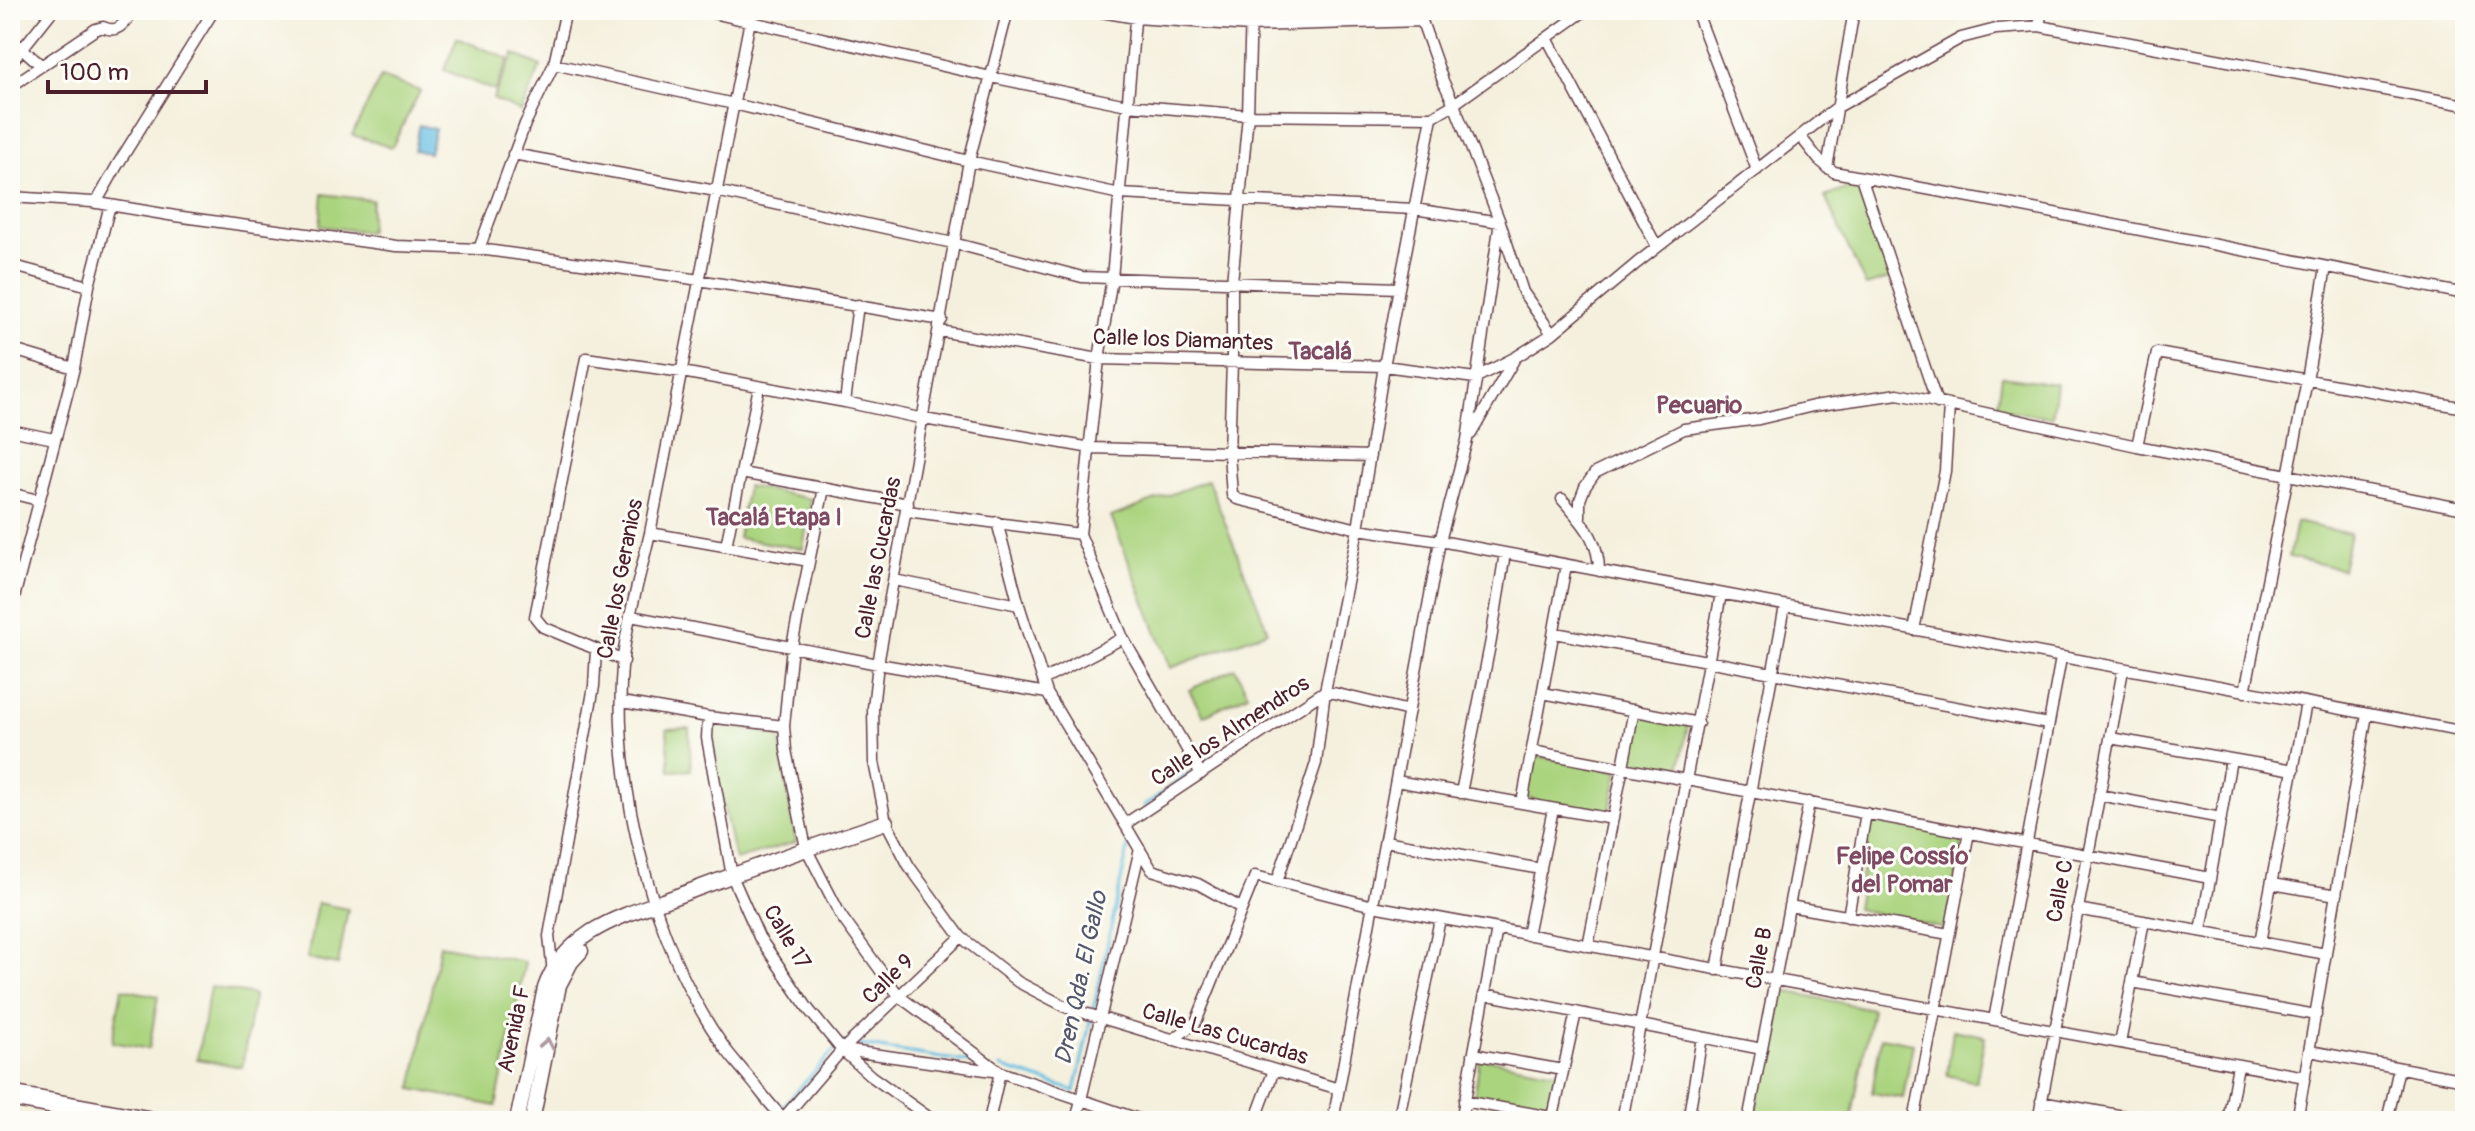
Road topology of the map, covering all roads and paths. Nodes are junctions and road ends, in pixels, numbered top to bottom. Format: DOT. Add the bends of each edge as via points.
graph roads {
  1 [pos="53,10"];
  2 [pos="134,10"];
  3 [pos="566,10"];
  4 [pos="700,10"];
  5 [pos="752,10"];
  6 [pos="1008,10"];
  7 [pos="1090,10"];
  8 [pos="1251,10"];
  9 [pos="1586,10"];
  10 [pos="1696,10"];
  11 [pos="1854,10"];
  12 [pos="2042,10"];
  13 [pos="208,12"];
  14 [pos="1136,14"];
  15 [pos="1420,16"];
  16 [pos="750,22"];
  17 [pos="1250,26"];
  18 [pos="2039,26"];
  19 [pos="10,38"];
  20 [pos="1547,38"];
  21 [pos="23,49"];
  22 [pos="10,64"];
  23 [pos="554,64"];
  24 [pos="42,66"];
  25 [pos="991,77"];
  26 [pos="10,87"];
  27 [pos="734,104"];
  28 [pos="1454,104"];
  29 [pos="1127,105"];
  30 [pos="2465,105"];
  31 [pos="1836,108"];
  32 [pos="1248,115"];
  33 [pos="1432,117"];
  34 [pos="1800,136"];
  35 [pos="513,154"];
  36 [pos="969,161"];
  37 [pos="1827,168"];
  38 [pos="1757,170"];
  39 [pos="1861,177"];
  40 [pos="716,191"];
  41 [pos="1120,194"];
  42 [pos="10,197"];
  43 [pos="1240,200"];
  44 [pos="96,203"];
  45 [pos="110,205"];
  46 [pos="1414,209"];
  47 [pos="1500,222"];
  48 [pos="953,243"];
  49 [pos="1657,247"];
  50 [pos="479,249"];
  51 [pos="10,265"];
  52 [pos="2326,267"];
  53 [pos="1112,278"];
  54 [pos="700,281"];
  55 [pos="1232,282"];
  56 [pos="89,286"];
  57 [pos="1399,288"];
  58 [pos="2465,294"];
  59 [pos="858,305"];
  60 [pos="941,325"];
  61 [pos="1552,334"];
  62 [pos="10,349"];
  63 [pos="1516,357"];
  64 [pos="1099,359"];
  65 [pos="1232,362"];
  66 [pos="1384,366"];
  67 [pos="74,368"];
  68 [pos="682,372"];
  69 [pos="1475,378"];
  70 [pos="2307,380"];
  71 [pos="759,387"];
  72 [pos="845,402"];
  73 [pos="1937,403"];
  74 [pos="1949,406"];
  75 [pos="2465,408"];
  76 [pos="924,419"];
  77 [pos="10,430"];
  78 [pos="54,439"];
  79 [pos="1467,440"];
  80 [pos="2137,446"];
  81 [pos="1091,448"];
  82 [pos="1229,454"];
  83 [pos="1370,456"];
  84 [pos="741,473"];
  85 [pos="2287,476"];
  86 [pos="824,488"];
  87 [pos="10,493"];
  88 [pos="1562,499"];
  89 [pos="38,500"];
  90 [pos="908,508"];
  91 [pos="2465,509"];
  92 [pos="1580,517"];
  93 [pos="997,522"];
  94 [pos="1358,529"];
  95 [pos="650,533"];
  96 [pos="1080,534"];
  97 [pos="1440,541"];
  98 [pos="726,546"];
  99 [pos="1505,553"];
  100 [pos="809,561"];
  101 [pos="1566,565"];
  102 [pos="1599,571"];
  103 [pos="894,580"];
  104 [pos="13,581"];
  105 [pos="1721,594"];
  106 [pos="1019,605"];
  107 [pos="1785,606"];
  108 [pos="10,613"];
  109 [pos="631,616"];
  110 [pos="1914,630"];
  111 [pos="1555,633"];
  112 [pos="1123,638"];
  113 [pos="792,646"];
  114 [pos="596,649"];
  115 [pos="2061,658"];
  116 [pos="1709,660"];
  117 [pos="624,661"];
  118 [pos="878,664"];
  119 [pos="2123,670"];
  120 [pos="1773,673"];
  121 [pos="1043,680"];
  122 [pos="1325,691"];
  123 [pos="2245,692"];
  124 [pos="1047,693"];
  125 [pos="1543,693"];
  126 [pos="622,702"];
  127 [pos="2306,703"];
  128 [pos="1634,710"];
  129 [pos="1409,711"];
  130 [pos="2367,714"];
  131 [pos="708,717"];
  132 [pos="1698,723"];
  133 [pos="2048,724"];
  134 [pos="784,726"];
  135 [pos="2465,732"];
  136 [pos="2110,738"];
  137 [pos="1532,751"];
  138 [pos="2231,759"];
  139 [pos="1622,769"];
  140 [pos="2294,770"];
  141 [pos="1201,774"];
  142 [pos="1687,780"];
  143 [pos="1396,781"];
  144 [pos="1750,791"];
  145 [pos="1461,793"];
  146 [pos="2099,795"];
  147 [pos="1809,802"];
  148 [pos="1522,803"];
  149 [pos="1553,809"];
  150 [pos="1866,813"];
  151 [pos="2221,818"];
  152 [pos="1613,819"];
  153 [pos="886,822"];
  154 [pos="1125,824"];
  155 [pos="1969,832"];
  156 [pos="1385,841"];
  157 [pos="2026,842"];
  158 [pos="806,848"];
  159 [pos="1140,849"];
  160 [pos="2087,855"];
  161 [pos="1541,869"];
  162 [pos="732,876"];
  163 [pos="2210,878"];
  164 [pos="1277,882"];
  165 [pos="2272,884"];
  166 [pos="2337,895"];
  167 [pos="652,905"];
  168 [pos="1373,906"];
  169 [pos="1789,906"];
  170 [pos="1241,908"];
  171 [pos="2077,909"];
  172 [pos="1848,917"];
  173 [pos="1440,919"];
  174 [pos="2144,921"];
  175 [pos="1497,929"];
  176 [pos="2201,931"];
  177 [pos="1949,934"];
  178 [pos="1527,935"];
  179 [pos="961,937"];
  180 [pos="2260,942"];
  181 [pos="1588,946"];
  182 [pos="2326,954"];
  183 [pos="1654,958"];
  184 [pos="1717,970"];
  185 [pos="556,976"];
  186 [pos="1775,981"];
  187 [pos="2132,982"];
  188 [pos="1484,994"];
  189 [pos="899,996"];
  190 [pos="1935,1010"];
  191 [pos="1576,1012"];
  192 [pos="2316,1015"];
  193 [pos="1099,1018"];
  194 [pos="1994,1020"];
  195 [pos="1641,1024"];
  196 [pos="2054,1031"];
  197 [pos="1702,1037"];
  198 [pos="1173,1040"];
  199 [pos="2120,1043"];
  200 [pos="1762,1049"];
  201 [pos="842,1050"];
  202 [pos="2310,1051"];
  203 [pos="1473,1054"];
  204 [pos="2238,1065"];
  205 [pos="2399,1068"];
  206 [pos="1274,1070"];
  207 [pos="1563,1070"];
  208 [pos="1000,1072"];
  209 [pos="2305,1077"];
  210 [pos="2465,1080"];
  211 [pos="1339,1089"];
  212 [pos="10,1096"];
  213 [pos="1081,1099"];
  214 [pos="1464,1101"];
  215 [pos="2041,1101"];
  216 [pos="10,1109"];
  217 [pos="1553,1117"];
  218 [pos="2108,1117"];
  219 [pos="783,1120"];
  220 [pos="75,1121"];
  221 [pos="147,1121"];
  222 [pos="517,1121"];
  223 [pos="532,1121"];
  224 [pos="934,1121"];
  225 [pos="989,1121"];
  226 [pos="1076,1121"];
  227 [pos="1144,1121"];
  228 [pos="1255,1121"];
  229 [pos="1333,1121"];
  230 [pos="1398,1121"];
  231 [pos="1461,1121"];
  232 [pos="1572,1121"];
  233 [pos="1622,1121"];
  234 [pos="1688,1121"];
  235 [pos="1748,1121"];
  236 [pos="1914,1121"];
  237 [pos="2038,1121"];
  238 [pos="2151,1121"];
  239 [pos="2228,1121"];
  240 [pos="2297,1121"];
  241 [pos="2387,1121"];
  1 -- 21 [label="street"];
  2 -- 24 [label="street" via="116,30 96,29"];
  3 -- 23 [label="street"];
  4 -- 16 [label="street"];
  5 -- 16 [label="street, Calle los Geranios"];
  6 -- 25 [label="street, Calle las Cucardas"];
  7 -- 14 [label="street"];
  8 -- 17 [label="street"];
  9 -- 20 [label="street"];
  10 -- 38 [label="street"];
  11 -- 31 [label="street"];
  12 -- 18 [label="street"];
  13 -- 44 [label="street"];
  14 -- 17 [label="street"];
  14 -- 29 [label="street"];
  15 -- 17 [label="street"];
  15 -- 28 [label="street"];
  16 -- 25 [label="street"];
  16 -- 27 [label="street, Calle los Geranios"];
  17 -- 32 [label="street"];
  18 -- 30 [label="street"];
  18 -- 31 [label="street" via="1961,38"];
  19 -- 21 [label="street"];
  20 -- 28 [label="street"];
  20 -- 49 [label="street"];
  21 -- 22 [label="street"];
  21 -- 24 [label="street"];
  23 -- 27 [label="street"];
  23 -- 35 [label="street"];
  24 -- 26 [label="street"];
  25 -- 29 [label="street"];
  25 -- 36 [label="street, Calle las Cucardas"];
  27 -- 36 [label="street"];
  27 -- 40 [label="street, Calle los Geranios"];
  28 -- 33 [label="street"];
  28 -- 47 [label="street"];
  29 -- 32 [label="street"];
  29 -- 41 [label="street"];
  31 -- 34 [label="street"];
  31 -- 37 [label="street"];
  32 -- 33 [label="street"];
  32 -- 43 [label="street"];
  33 -- 46 [label="street"];
  34 -- 37 [label="street"];
  34 -- 38 [label="street"];
  35 -- 40 [label="street"];
  35 -- 50 [label="street"];
  36 -- 41 [label="street"];
  36 -- 48 [label="street, Calle las Cucardas"];
  37 -- 39 [label="street"];
  38 -- 49 [label="street"];
  39 -- 52 [label="street"];
  39 -- 73 [label="street"];
  40 -- 48 [label="street"];
  40 -- 54 [label="street, Calle los Geranios"];
  41 -- 43 [label="street"];
  41 -- 53 [label="street"];
  42 -- 44 [label="street, Calle los Diamantes"];
  43 -- 46 [label="street"];
  43 -- 55 [label="street"];
  44 -- 45 [label="street, Calle los Diamantes"];
  45 -- 50 [label="street, Calle los Diamantes" via="396,246"];
  45 -- 56 [label="street"];
  46 -- 47 [label="street"];
  46 -- 57 [label="street"];
  47 -- 61 [label="street" via="1523,292"];
  47 -- 69 [label="street"];
  48 -- 53 [label="street" via="1082,277"];
  48 -- 60 [label="street, Calle las Cucardas"];
  49 -- 61 [label="street"];
  50 -- 54 [label="street, Calle los Diamantes"];
  51 -- 56 [label="street"];
  52 -- 58 [label="street"];
  52 -- 70 [label="street"];
  53 -- 55 [label="street"];
  53 -- 64 [label="street"];
  54 -- 59 [label="street, Calle los Diamantes"];
  54 -- 68 [label="street, Calle los Geranios"];
  55 -- 57 [label="street"];
  55 -- 65 [label="street"];
  56 -- 67 [label="street"];
  57 -- 66 [label="street"];
  59 -- 60 [label="street, Calle los Diamantes"];
  59 -- 72 [label="street"];
  60 -- 64 [label="street, Calle los Diamantes"];
  60 -- 76 [label="street, Calle las Cucardas"];
  61 -- 63 [label="street"];
  62 -- 67 [label="street"];
  63 -- 69 [label="street"];
  63 -- 79 [label="street"];
  64 -- 65 [label="street, Calle los Diamantes"];
  64 -- 81 [label="street"];
  65 -- 66 [label="street, Calle los Diamantes"];
  65 -- 82 [label="street"];
  66 -- 69 [label="street, Calle los Diamantes"];
  66 -- 83 [label="street"];
  67 -- 78 [label="street"];
  68 -- 71 [label="street"];
  68 -- 95 [label="street, Calle los Geranios"];
  68 -- 114 [label="street" via="586,358 535,617 543,627"];
  69 -- 79 [label="street"];
  70 -- 75 [label="street"];
  70 -- 80 [label="street" via="2157,353"];
  70 -- 85 [label="street"];
  71 -- 72 [label="street"];
  71 -- 84 [label="street"];
  72 -- 76 [label="street"];
  73 -- 74 [label="street"];
  73 -- 92 [label="street" via="1898,394 1684,429 1595,473 1580,500"];
  74 -- 80 [label="street"];
  74 -- 110 [label="street" via="1945,471"];
  76 -- 81 [label="street"];
  76 -- 90 [label="street, Calle las Cucardas"];
  77 -- 78 [label="street"];
  78 -- 89 [label="street"];
  79 -- 97 [label="street"];
  80 -- 85 [label="street"];
  81 -- 82 [label="street"];
  81 -- 96 [label="street"];
  82 -- 83 [label="street"];
  82 -- 94 [label="street" via="1232,495 1237,499"];
  83 -- 94 [label="street"];
  84 -- 86 [label="street"];
  84 -- 98 [label="street"];
  85 -- 91 [label="street"];
  85 -- 123 [label="street"];
  86 -- 90 [label="street"];
  86 -- 100 [label="street"];
  87 -- 89 [label="street"];
  88 -- 92 [label="street"];
  89 -- 104 [label="street"];
  90 -- 93 [label="street"];
  90 -- 103 [label="street, Calle las Cucardas"];
  92 -- 102 [label="street" via="1598,553"];
  93 -- 96 [label="street"];
  93 -- 106 [label="street"];
  94 -- 97 [label="street"];
  94 -- 122 [label="street"];
  95 -- 98 [label="street"];
  95 -- 109 [label="street, Calle los Geranios"];
  96 -- 112 [label="street"];
  97 -- 99 [label="street"];
  97 -- 129 [label="street"];
  98 -- 100 [label="street"];
  99 -- 101 [label="street"];
  99 -- 145 [label="street"];
  100 -- 113 [label="street"];
  101 -- 102 [label="street"];
  101 -- 111 [label="street"];
  102 -- 105 [label="street"];
  103 -- 106 [label="street"];
  103 -- 118 [label="street, Calle las Cucardas"];
  104 -- 108 [label="street"];
  105 -- 107 [label="street"];
  105 -- 116 [label="street"];
  106 -- 121 [label="street"];
  107 -- 110 [label="street"];
  107 -- 120 [label="street"];
  109 -- 113 [label="street"];
  109 -- 117 [label="street, Calle los Geranios"];
  110 -- 115 [label="street"];
  111 -- 116 [label="street"];
  111 -- 125 [label="street"];
  112 -- 121 [label="street"];
  112 -- 141 [label="street"];
  113 -- 118 [label="street"];
  113 -- 134 [label="street"];
  114 -- 117 [label="street"];
  114 -- 185 [label="street" via="594,686 549,936"];
  115 -- 119 [label="street"];
  115 -- 133 [label="street"];
  116 -- 120 [label="street"];
  116 -- 132 [label="street"];
  117 -- 126 [label="street, Calle los Geranios"];
  118 -- 124 [label="street"];
  118 -- 153 [label="street, Calle las Cucardas" via="874,762"];
  119 -- 123 [label="street"];
  119 -- 136 [label="street, Calle C"];
  120 -- 133 [label="street"];
  120 -- 144 [label="street"];
  121 -- 124 [label="street"];
  122 -- 129 [label="street, Calle los Almendros"];
  122 -- 141 [label="street, Calle los Almendros"];
  122 -- 164 [label="street" via="1316,763"];
  123 -- 127 [label="street"];
  124 -- 154 [label="street"];
  125 -- 128 [label="street"];
  125 -- 137 [label="street"];
  126 -- 131 [label="street"];
  126 -- 167 [label="street, Calle los Geranios" via="623,759"];
  127 -- 130 [label="street"];
  127 -- 140 [label="street"];
  128 -- 132 [label="street"];
  128 -- 139 [label="street"];
  129 -- 143 [label="street"];
  130 -- 135 [label="street"];
  130 -- 166 [label="street"];
  131 -- 134 [label="street"];
  131 -- 162 [label="street, Calle 17" via="707,738"];
  132 -- 142 [label="street"];
  133 -- 157 [label="street"];
  134 -- 158 [label="street"];
  136 -- 138 [label="street"];
  136 -- 146 [label="street, Calle C"];
  137 -- 139 [label="street"];
  137 -- 148 [label="street"];
  138 -- 140 [label="street"];
  138 -- 151 [label="street"];
  139 -- 142 [label="street"];
  139 -- 152 [label="street"];
  140 -- 165 [label="street"];
  141 -- 154 [label="street, Calle los Almendros"];
  142 -- 144 [label="street"];
  142 -- 183 [label="street"];
  143 -- 145 [label="street"];
  143 -- 156 [label="street"];
  144 -- 147 [label="street"];
  144 -- 184 [label="street"];
  145 -- 148 [label="street"];
  146 -- 151 [label="street"];
  146 -- 160 [label="street, Calle C"];
  147 -- 150 [label="street"];
  147 -- 169 [label="street, Calle B"];
  148 -- 149 [label="street"];
  149 -- 152 [label="street"];
  149 -- 161 [label="street"];
  150 -- 155 [label="street"];
  150 -- 172 [label="street"];
  151 -- 163 [label="street"];
  152 -- 181 [label="street"];
  153 -- 158 [label="street, Avenida F"];
  153 -- 179 [label="street, Calle las Cucardas" via="909,866"];
  154 -- 159 [label="street"];
  155 -- 157 [label="street"];
  155 -- 177 [label="street"];
  156 -- 161 [label="street"];
  156 -- 168 [label="street"];
  157 -- 160 [label="street"];
  157 -- 194 [label="street"];
  158 -- 162 [label="street, Avenida F"];
  158 -- 189 [label="street" via="841,916"];
  159 -- 170 [label="street" via="1152,870 1198,884"];
  159 -- 193 [label="street"];
  160 -- 163 [label="street"];
  160 -- 171 [label="street, Calle C"];
  161 -- 178 [label="street"];
  162 -- 167 [label="street, Avenida F"];
  162 -- 201 [label="street, Calle 17" via="759,937"];
  163 -- 176 [label="street"];
  164 -- 168 [label="street"];
  164 -- 170 [label="street" via="1255,876"];
  165 -- 166 [label="street"];
  165 -- 180 [label="street"];
  166 -- 182 [label="street"];
  167 -- 185 [label="street, Avenida F" via="582,950"];
  167 -- 219 [label="street, Calle los Geranios" via="682,975 723,1046"];
  168 -- 173 [label="street"];
  168 -- 211 [label="street"];
  169 -- 172 [label="street"];
  169 -- 186 [label="street, Calle B"];
  170 -- 198 [label="street" via="1196,1022"];
  171 -- 174 [label="street"];
  171 -- 196 [label="street, Calle C"];
  172 -- 177 [label="street"];
  173 -- 175 [label="street"];
  173 -- 230 [label="street"];
  174 -- 176 [label="street"];
  174 -- 187 [label="street"];
  175 -- 178 [label="street"];
  175 -- 188 [label="street"];
  176 -- 180 [label="street"];
  177 -- 190 [label="street"];
  178 -- 181 [label="street"];
  179 -- 189 [label="street, Calle 9"];
  179 -- 193 [label="street, Calle las Cucardas" via="1018,982"];
  180 -- 182 [label="street"];
  181 -- 183 [label="street"];
  182 -- 192 [label="street"];
  183 -- 184 [label="street"];
  183 -- 195 [label="street"];
  184 -- 186 [label="street"];
  185 -- 222 [label="street, Avenida F" via="543,996"];
  223 -- 185 [label="street, Avenida F, one-way"];
  186 -- 190 [label="street"];
  186 -- 200 [label="street, Calle B"];
  187 -- 192 [label="street"];
  187 -- 199 [label="street"];
  188 -- 191 [label="street"];
  188 -- 203 [label="street"];
  189 -- 201 [label="street, Calle 9"];
  189 -- 208 [label="street"];
  190 -- 194 [label="street"];
  190 -- 236 [label="street"];
  191 -- 195 [label="street"];
  191 -- 207 [label="street"];
  192 -- 202 [label="street"];
  193 -- 198 [label="street, Calle Las Cucardas"];
  193 -- 213 [label="street"];
  194 -- 196 [label="street"];
  195 -- 197 [label="street"];
  195 -- 233 [label="street"];
  196 -- 199 [label="street"];
  196 -- 215 [label="street, Calle C"];
  197 -- 200 [label="street"];
  197 -- 234 [label="street"];
  198 -- 206 [label="street, Calle Las Cucardas"];
  199 -- 204 [label="street"];
  200 -- 235 [label="street, Calle B"];
  201 -- 208 [label="street"];
  201 -- 219 [label="street, Calle 9"];
  201 -- 224 [label="street, Calle 17"];
  202 -- 205 [label="street"];
  202 -- 209 [label="street"];
  203 -- 207 [label="street"];
  203 -- 214 [label="street"];
  204 -- 209 [label="street"];
  204 -- 239 [label="street"];
  205 -- 210 [label="street"];
  205 -- 241 [label="street"];
  206 -- 211 [label="street, Calle Las Cucardas"];
  206 -- 228 [label="street"];
  207 -- 217 [label="street"];
  208 -- 213 [label="street"];
  208 -- 225 [label="street"];
  209 -- 240 [label="street"];
  211 -- 229 [label="street"];
  212 -- 221 [label="highway"];
  213 -- 226 [label="street"];
  213 -- 227 [label="street"];
  214 -- 217 [label="street"];
  214 -- 231 [label="street"];
  215 -- 218 [label="street"];
  215 -- 237 [label="street, Calle C"];
  216 -- 220 [label="highway"];
  217 -- 232 [label="street"];
  218 -- 238 [label="street"];
}
